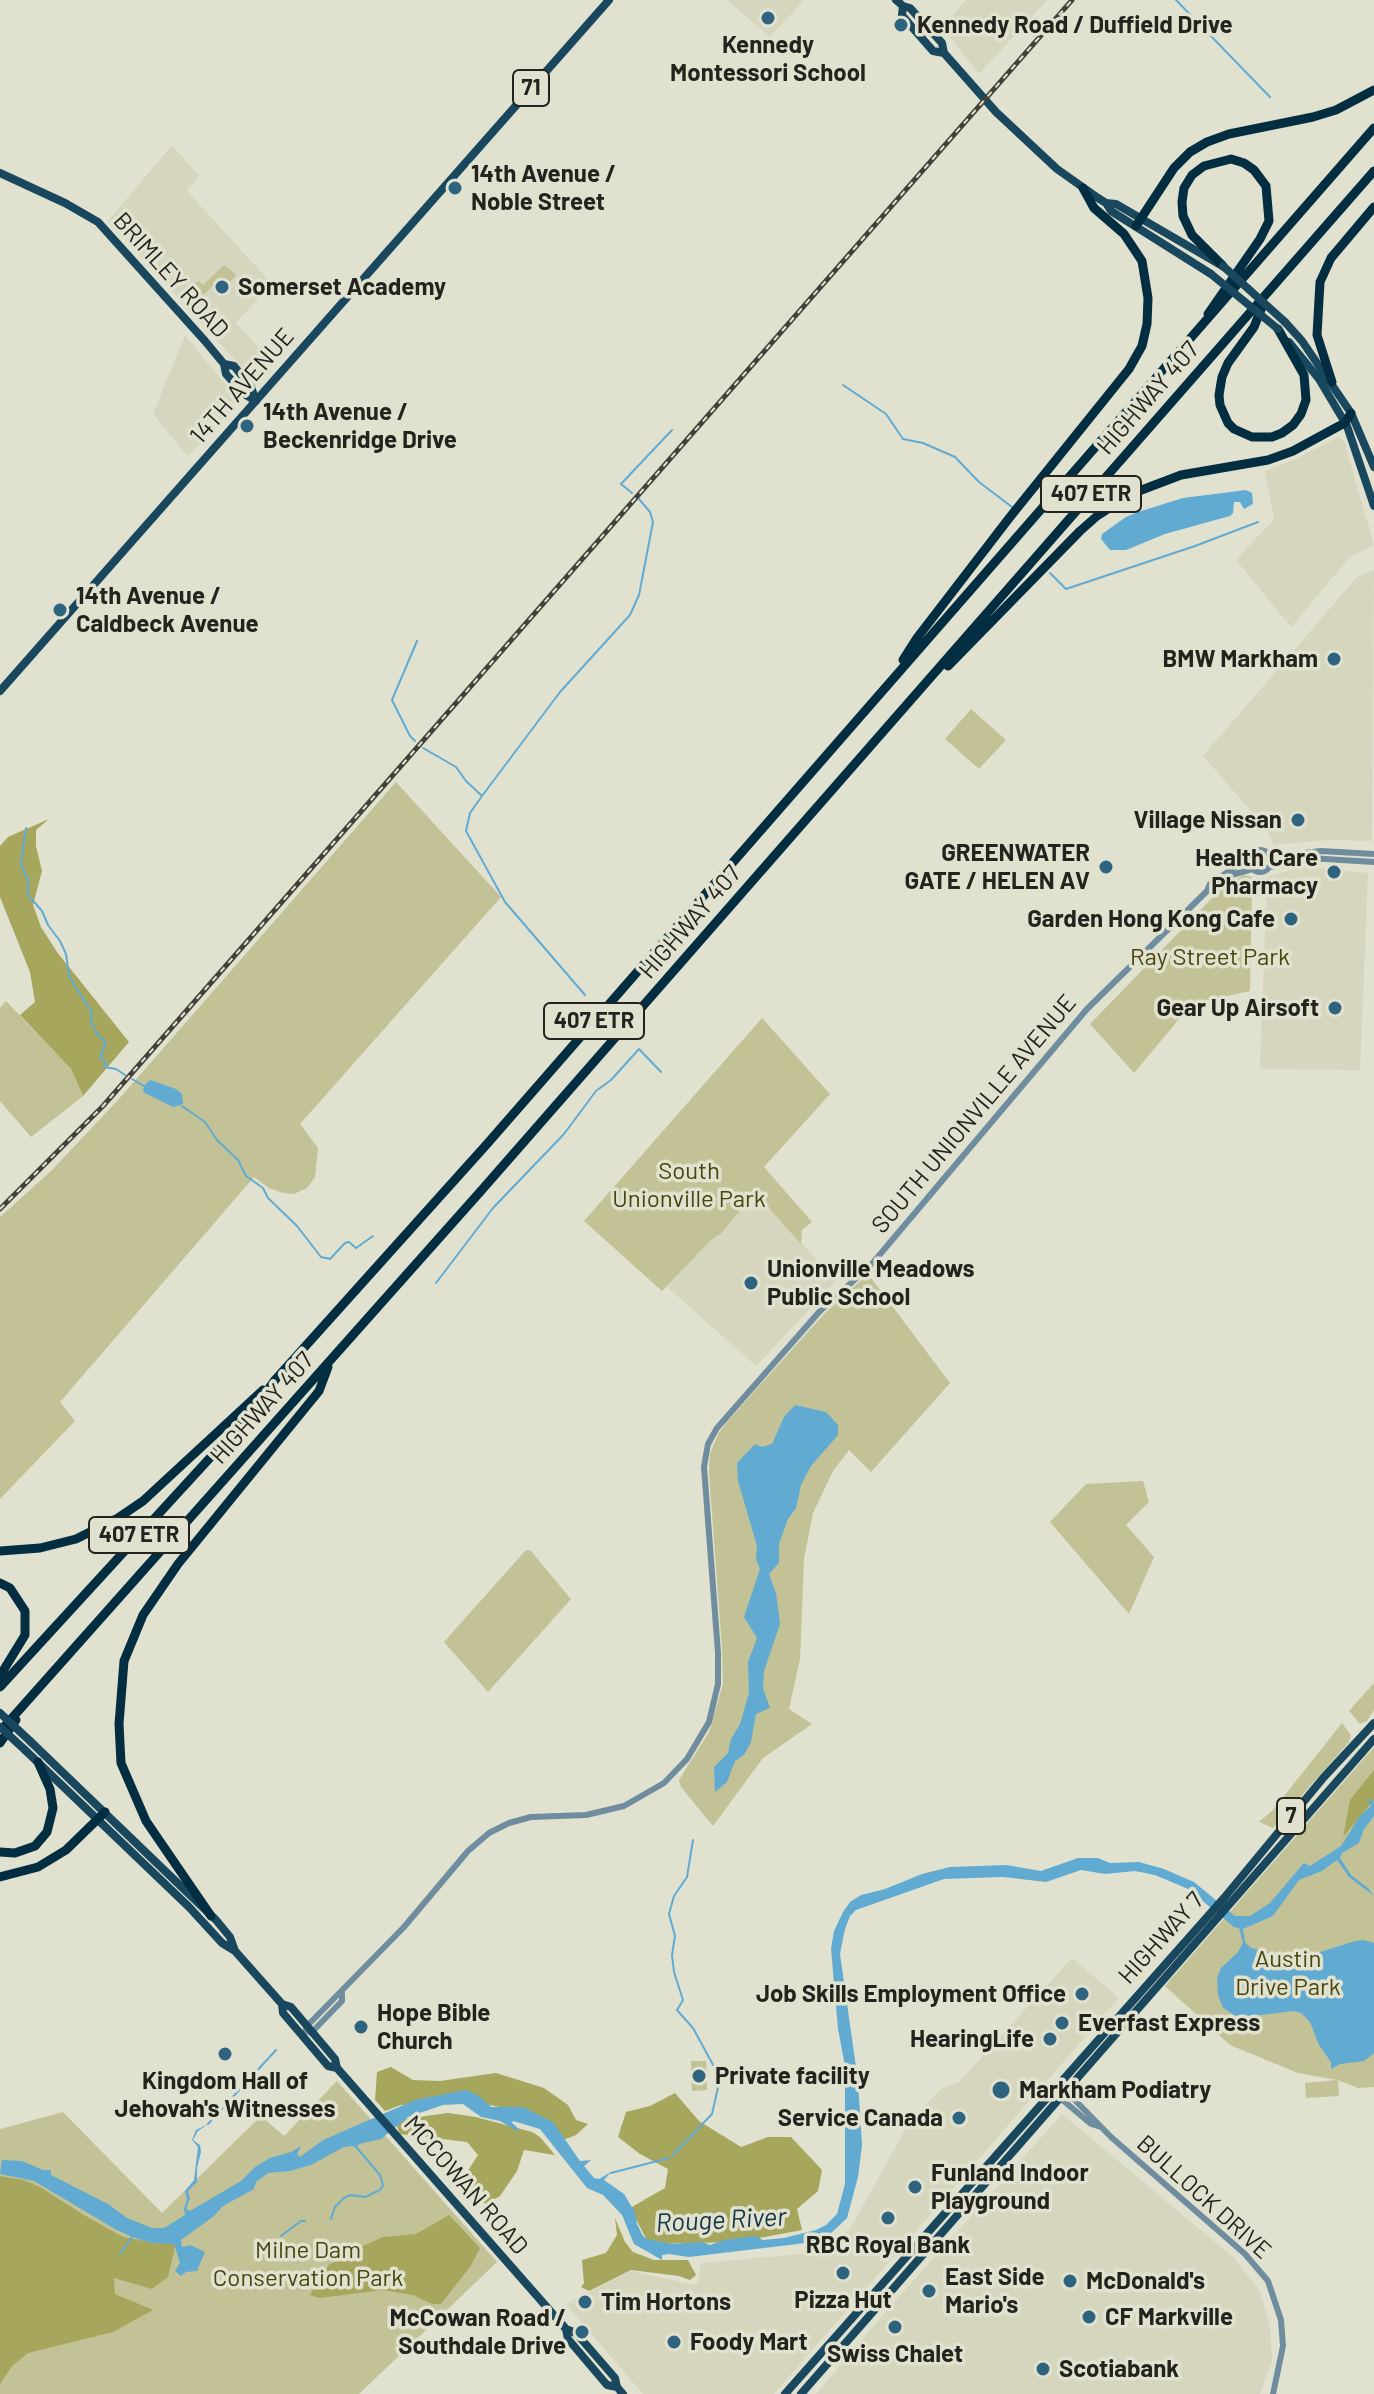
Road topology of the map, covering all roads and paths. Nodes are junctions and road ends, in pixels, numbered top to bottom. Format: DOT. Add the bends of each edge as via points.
graph roads {
  1 [pos="609,0"];
  2 [pos="900,3"];
  3 [pos="1374,90"];
  4 [pos="1374,128"];
  5 [pos="1374,171"];
  6 [pos="0,173"];
  7 [pos="1083,188"];
  8 [pos="1374,207"];
  9 [pos="1138,222"];
  10 [pos="1223,266"];
  11 [pos="1269,289"];
  12 [pos="1281,325"];
  13 [pos="1199,330"];
  14 [pos="1332,382"];
  15 [pos="256,401"];
  16 [pos="1348,418"];
  17 [pos="1374,467"];
  18 [pos="1374,506"];
  19 [pos="889,683"];
  20 [pos="0,691"];
  21 [pos="913,698"];
  22 [pos="1268,853"];
  23 [pos="1374,854"];
  24 [pos="1250,857"];
  25 [pos="1374,862"];
  26 [pos="1270,867"];
  27 [pos="1252,869"];
  28 [pos="1207,891"];
  29 [pos="331,1360"];
  30 [pos="275,1380"];
  31 [pos="0,1551"];
  32 [pos="0,1583"];
  33 [pos="0,1676"];
  34 [pos="0,1687"];
  35 [pos="27,1703"];
  36 [pos="0,1713"];
  37 [pos="1374,1723"];
  38 [pos="0,1729"];
  39 [pos="1374,1739"];
  40 [pos="0,1743"];
  41 [pos="38,1762"];
  42 [pos="101,1816"];
  43 [pos="0,1852"];
  44 [pos="0,1877"];
  45 [pos="1226,1900"];
  46 [pos="211,1916"];
  47 [pos="1207,1923"];
  48 [pos="235,1951"];
  49 [pos="308,2032"];
  50 [pos="1059,2093"];
  51 [pos="620,2390"];
  52 [pos="785,2394"];
  53 [pos="801,2394"];
  54 [pos="1273,2394"];
  1 -- 15 [label="main road, 14TH AVENUE / 71"];
  2 -- 7 [label="main road" via="902,15 933,51 944,53 1021,137"];
  3 -- 9 [label="highway" via="1336,110 1207,142 1174,168"];
  4 -- 13 [label="highway, HIGHWAY 407 / 407 ETR"];
  5 -- 11 [label="highway, HIGHWAY 407 / 407 ETR"];
  6 -- 15 [label="main road, BRIMLEY ROAD" via="98,222 224,364 226,374"];
  7 -- 9 [label="main road"];
  7 -- 19 [label="highway" via="1094,208 1124,234 1142,261 1148,298 1142,346 917,638"];
  8 -- 14 [label="highway" via="1331,258 1320,282 1317,335"];
  9 -- 10 [label="main road"];
  9 -- 12 [label="main road, bridge"];
  10 -- 12 [label="main road, bridge"];
  10 -- 13 [label="highway" via="1192,235 1182,202 1192,175 1231,159 1254,170 1266,186 1269,221"];
  11 -- 12 [label="highway" via="1254,327 1228,363 1219,395 1228,423 1252,437 1282,433 1301,414 1306,400 1304,375"];
  11 -- 21 [label="highway, HIGHWAY 407 / 407 ETR"];
  12 -- 14 [label="main road"];
  12 -- 16 [label="main road"];
  13 -- 19 [label="highway, HIGHWAY 407 / 407 ETR"];
  14 -- 16 [label="main road"];
  15 -- 20 [label="main road, 14TH AVENUE / 71"];
  16 -- 17 [label="main road"];
  16 -- 18 [label="main road"];
  16 -- 21 [label="highway" via="1293,451 1181,475 1119,501 1080,531"];
  19 -- 30 [label="highway, HIGHWAY 407 / 407 ETR"];
  21 -- 29 [label="highway, HIGHWAY 407 / 407 ETR"];
  22 -- 23 [label="street"];
  22 -- 24 [label="street" via="1260,850"];
  22 -- 26 [label="street"];
  24 -- 27 [label="street"];
  24 -- 28 [label="street, SOUTH UNIONVILLE AVENUE" via="1219,876"];
  25 -- 26 [label="street" via="1309,858"];
  26 -- 27 [label="street" via="1262,872"];
  27 -- 28 [label="street, SOUTH UNIONVILLE AVENUE"];
  28 -- 49 [label="street, SOUTH UNIONVILLE AVENUE" via="1087,1009 871,1265 820,1311 715,1431 704,1467 718,1684 709,1722 687,1759 664,1783 624,1806 586,1815 537,1815 489,1833 342,1994 342,2001"];
  29 -- 35 [label="highway, HIGHWAY 407 / 407 ETR"];
  29 -- 46 [label="highway" via="319,1391 178,1564 143,1615 124,1661 121,1763 146,1821"];
  30 -- 31 [label="highway" via="118,1518 76,1539"];
  30 -- 34 [label="highway, HIGHWAY 407 / 407 ETR" via="241,1424"];
  32 -- 33 [label="highway" via="10,1588 25,1611 25,1635"];
  35 -- 38 [label="highway, HIGHWAY 407 / 407 ETR"];
  35 -- 40 [label="highway"];
  36 -- 42 [label="main road, MCCOWAN ROAD, bridge"];
  37 -- 45 [label="main road, HIGHWAY 7 / 7"];
  38 -- 41 [label="main road, MCCOWAN ROAD, bridge"];
  39 -- 45 [label="main road, HIGHWAY 7 / 7"];
  41 -- 42 [label="main road, MCCOWAN ROAD"];
  41 -- 43 [label="highway" via="53,1808 47,1832 35,1846"];
  42 -- 44 [label="highway" via="66,1850 38,1867"];
  42 -- 46 [label="main road, MCCOWAN ROAD"];
  42 -- 48 [label="main road, MCCOWAN ROAD"];
  45 -- 47 [label="main road, HIGHWAY 7 / 7"];
  46 -- 48 [label="main road, MCCOWAN ROAD"];
  47 -- 50 [label="main road, HIGHWAY 7 / 7"];
  47 -- 50 [label="main road, HIGHWAY 7 / 7"];
  48 -- 49 [label="main road, MCCOWAN ROAD" via="282,2004 283,2013"];
  49 -- 51 [label="main road, MCCOWAN ROAD" via="566,2329 576,2333"];
  50 -- 52 [label="main road, HIGHWAY 7 / 7"];
  50 -- 53 [label="main road, HIGHWAY 7 / 7"];
  50 -- 54 [label="street, BULLOCK DRIVE" via="1237,2246 1268,2281 1283,2346"];
}
